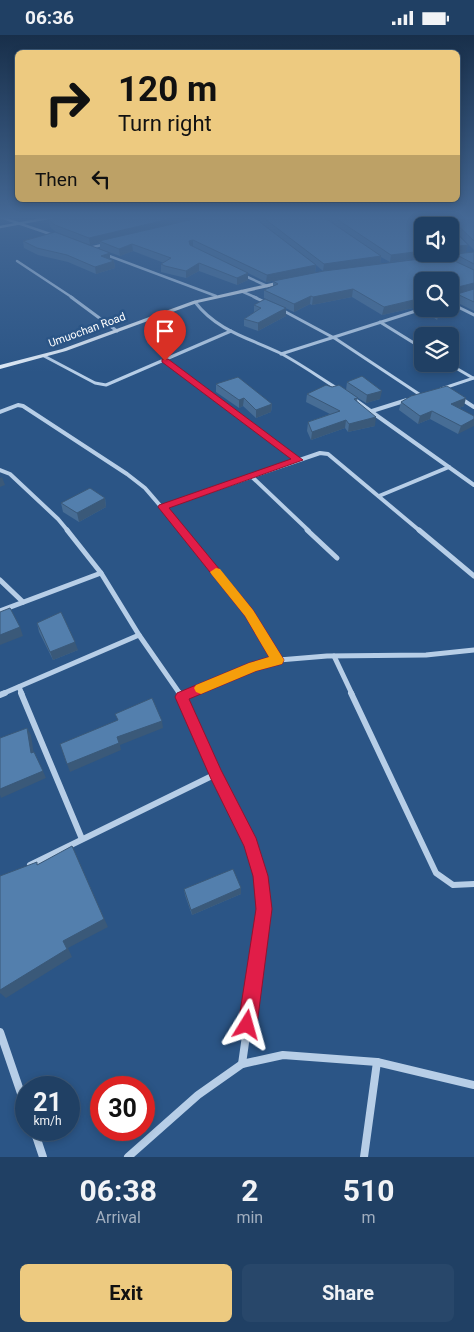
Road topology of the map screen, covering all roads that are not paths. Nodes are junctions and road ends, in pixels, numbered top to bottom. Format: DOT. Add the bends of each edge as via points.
graph roads {
  1 [pos="29,268"];
  2 [pos="142,268"];
  3 [pos="242,274"];
  4 [pos="295,280"];
  5 [pos="267,286"];
  6 [pos="241,291"];
  7 [pos="474,293"];
  8 [pos="216,297"];
  9 [pos="459,298"];
  10 [pos="195,302"];
  11 [pos="459,306"];
  12 [pos="414,311"];
  13 [pos="474,315"];
  14 [pos="380,322"];
  15 [pos="117,331"];
  16 [pos="231,331"];
  17 [pos="333,337"];
  18 [pos="414,343"];
  19 [pos="281,353"];
  20 [pos="44,356"];
  21 [pos="165,361"];
  22 [pos="0,367"];
  23 [pos="459,370"];
  24 [pos="473,378"];
  25 [pos="444,388"];
  26 [pos="436,390"];
  27 [pos="341,391"];
  28 [pos="429,393"];
  29 [pos="452,393"];
  30 [pos="422,395"];
  31 [pos="349,396"];
  32 [pos="459,397"];
  33 [pos="474,407"];
  34 [pos="372,411"];
  35 [pos="0,412"];
  36 [pos="298,460"];
  37 [pos="449,467"];
  38 [pos="0,470"];
  39 [pos="251,476"];
  40 [pos="474,485"];
  41 [pos="379,496"];
  42 [pos="163,507"];
  43 [pos="337,558"];
  44 [pos="101,573"];
  45 [pos="474,576"];
  46 [pos="0,580"];
  47 [pos="23,602"];
  48 [pos="0,611"];
  49 [pos="139,635"];
  50 [pos="474,650"];
  51 [pos="334,656"];
  52 [pos="278,660"];
  53 [pos="19,687"];
  54 [pos="0,695"];
  55 [pos="182,697"];
  56 [pos="216,774"];
  57 [pos="82,839"];
  58 [pos="25,867"];
  59 [pos="474,884"];
  60 [pos="0,1032"];
  61 [pos="377,1062"];
  62 [pos="242,1063"];
  63 [pos="15,1076"];
  64 [pos="474,1085"];
  65 [pos="38,1141"];
  66 [pos="43,1157"];
  67 [pos="128,1157"];
  68 [pos="364,1157"];
  1 -- 15 [label="street"];
  2 -- 8 [label="street"];
  3 -- 5 [label="street"];
  4 -- 5 [label="street, Umuochan Road"];
  5 -- 6 [label="street, Umuochan Road"];
  6 -- 8 [label="street, Umuochan Road"];
  6 -- 17 [label="street"];
  7 -- 9 [label="street"];
  8 -- 10 [label="street, Umuochan Road"];
  10 -- 15 [label="street, Umuochan Road"];
  10 -- 16 [label="street" via="202,312"];
  11 -- 13 [label="street"];
  12 -- 14 [label="street"];
  14 -- 17 [label="street"];
  14 -- 18 [label="street"];
  15 -- 20 [label="street, Umuochan Road"];
  16 -- 19 [label="street"];
  16 -- 21 [label="street"];
  17 -- 19 [label="street"];
  17 -- 30 [label="street"];
  19 -- 27 [label="street"];
  20 -- 21 [label="street" via="99,385"];
  20 -- 22 [label="street, Umuochan Road"];
  21 -- 36 [label="street"];
  23 -- 24 [label="street"];
  24 -- 25 [label="street"];
  25 -- 26 [label="street"];
  25 -- 29 [label="street"];
  28 -- 30 [label="street"];
  30 -- 34 [label="street"];
  31 -- 34 [label="street"];
  32 -- 33 [label="street"];
  34 -- 37 [label="street"];
  35 -- 42 [label="street" via="23,406 127,474"];
  36 -- 39 [label="street"];
  36 -- 41 [label="street" via="320,453 328,454"];
  37 -- 40 [label="street"];
  37 -- 41 [label="street"];
  38 -- 44 [label="street" via="10,474 58,519"];
  39 -- 42 [label="street"];
  39 -- 43 [label="street"];
  41 -- 45 [label="street"];
  42 -- 52 [label="street" via="249,613"];
  44 -- 47 [label="street"];
  44 -- 49 [label="street"];
  46 -- 47 [label="street"];
  47 -- 48 [label="street"];
  49 -- 53 [label="street"];
  49 -- 55 [label="street"];
  50 -- 51 [label="street" via="446,655"];
  51 -- 52 [label="street"];
  51 -- 59 [label="street" via="436,873 446,884 458,887"];
  52 -- 55 [label="street" via="254,666"];
  53 -- 54 [label="street"];
  53 -- 57 [label="street"];
  55 -- 56 [label="street"];
  56 -- 57 [label="street"];
  56 -- 62 [label="street" via="251,844 260,876 264,909"];
  57 -- 58 [label="street"];
  60 -- 63 [label="street"];
  61 -- 62 [label="street" via="282,1055"];
  61 -- 64 [label="street"];
  61 -- 68 [label="street"];
  62 -- 67 [label="street" via="198,1095"];
  65 -- 66 [label="street"];
}
